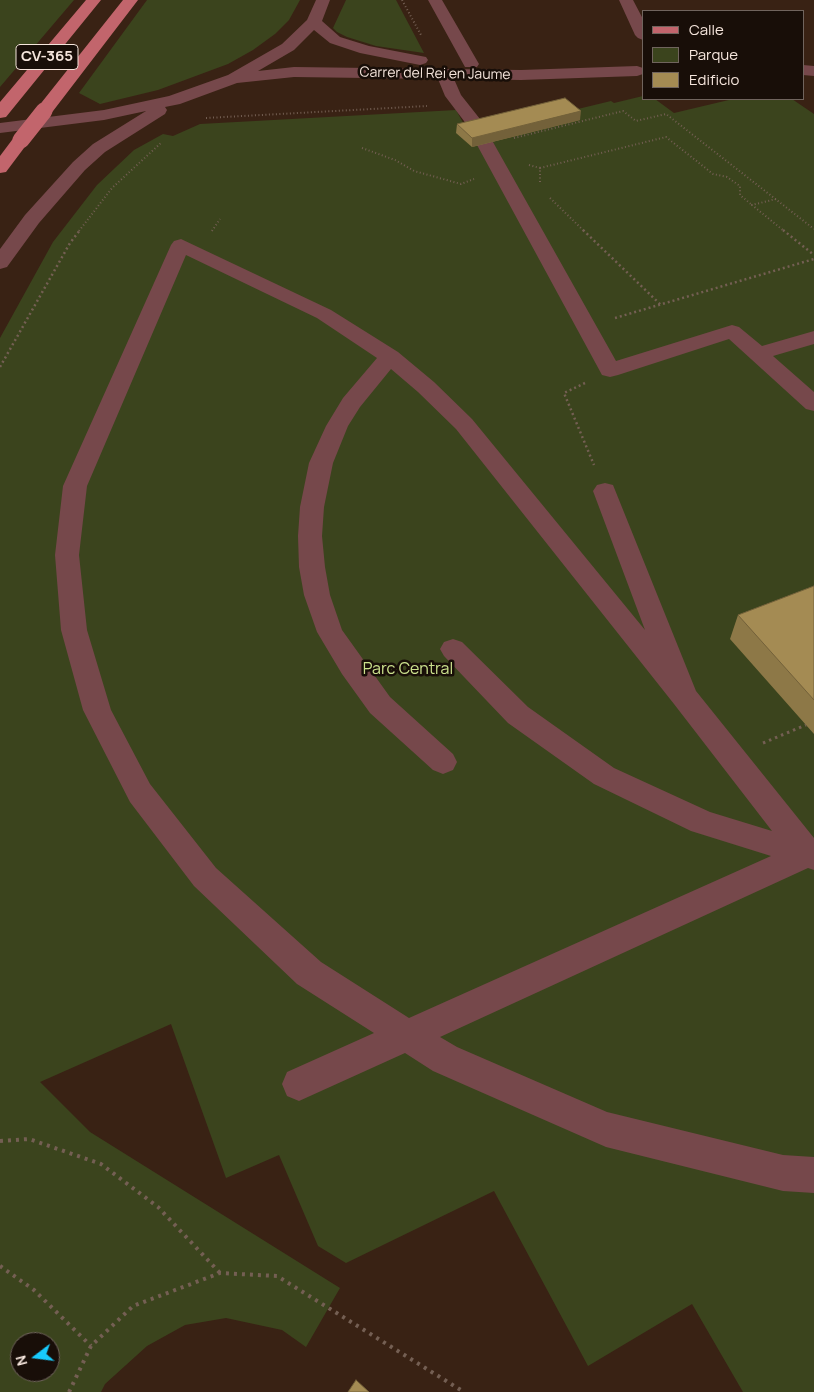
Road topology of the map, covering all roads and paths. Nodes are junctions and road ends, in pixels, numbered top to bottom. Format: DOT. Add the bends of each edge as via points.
graph roads {
  1 [pos="94,0"];
  2 [pos="131,0"];
  3 [pos="323,0"];
  4 [pos="435,0"];
  5 [pos="626,0"];
  6 [pos="314,22"];
  7 [pos="642,33"];
  8 [pos="471,64"];
  9 [pos="636,65"];
  10 [pos="444,74"];
  11 [pos="234,78"];
  12 [pos="174,100"];
  13 [pos="460,105"];
  14 [pos="0,113"];
  15 [pos="197,118"];
  16 [pos="0,128"];
  17 [pos="163,142"];
  18 [pos="487,145"];
  19 [pos="362,148"];
  20 [pos="0,168"];
  21 [pos="501,170"];
  22 [pos="542,186"];
  23 [pos="545,193"];
  24 [pos="776,199"];
  25 [pos="752,205"];
  26 [pos="814,229"];
  27 [pos="814,255"];
  28 [pos="814,259"];
  29 [pos="0,263"];
  30 [pos="661,305"];
  31 [pos="586,327"];
  32 [pos="814,337"];
  33 [pos="758,354"];
  34 [pos="390,357"];
  35 [pos="0,367"];
  36 [pos="610,370"];
  37 [pos="814,404"];
  38 [pos="605,491"];
  39 [pos="453,650"];
  40 [pos="684,696"];
  41 [pos="806,725"];
  42 [pos="754,747"];
  43 [pos="443,762"];
  44 [pos="812,854"];
  45 [pos="407,1035"];
  46 [pos="299,1084"];
  47 [pos="0,1141"];
  48 [pos="814,1175"];
  49 [pos="0,1266"];
  50 [pos="220,1273"];
  51 [pos="92,1346"];
  52 [pos="69,1392"];
  53 [pos="464,1392"];
  1 -- 14 [label="main road, CV-365"];
  2 -- 20 [label="main road, CV-365, bridge"];
  3 -- 6 [label="street"];
  4 -- 8 [label="street"];
  5 -- 7 [label="street"];
  6 -- 8 [label="street, Carrer del Rei en Jaume" via="335,40 366,50 407,59"];
  6 -- 11 [label="street" via="288,48"];
  8 -- 9 [label="street, Carrer del Rei en Jaume"];
  9 -- 10 [label="street, Carrer del Rei en Jaume" via="521,76"];
  10 -- 11 [label="street, Carrer del Rei en Jaume" via="294,72"];
  10 -- 13 [label="street"];
  11 -- 12 [label="street"];
  12 -- 16 [label="street" via="104,114"];
  12 -- 29 [label="street" via="99,148 79,166 32,219"];
  13 -- 15 [label="path"];
  13 -- 18 [label="street" via="472,118"];
  17 -- 35 [label="path" via="112,188 70,243"];
  18 -- 21 [label="street"];
  18 -- 24 [label="path" via="624,111 636,121 666,114"];
  19 -- 21 [label="path" via="414,171 461,184"];
  21 -- 31 [label="street"];
  22 -- 25 [label="path" via="540,168 666,137 713,174 727,177 740,186 740,195"];
  23 -- 30 [label="path"];
  24 -- 25 [label="path"];
  24 -- 26 [label="path"];
  25 -- 27 [label="path"];
  28 -- 30 [label="path"];
  30 -- 31 [label="path"];
  31 -- 36 [label="street"];
  32 -- 33 [label="street"];
  33 -- 36 [label="street" via="732,331"];
  33 -- 37 [label="street"];
  34 -- 40 [label="street" via="464,424"];
  34 -- 43 [label="street" via="351,403 321,463 312,506 312,567 317,595 330,632 352,667 380,705"];
  34 -- 45 [label="street" via="324,314 181,245 75,486 67,555 74,630 97,710 140,793 205,877 309,973"];
  36 -- 38 [label="path" via="564,393"];
  38 -- 40 [label="street"];
  39 -- 44 [label="street" via="518,715 604,776 702,822"];
  40 -- 44 [label="street"];
  41 -- 42 [label="path"];
  44 -- 45 [label="street"];
  45 -- 46 [label="street"];
  45 -- 48 [label="street" via="445,1059 606,1128 783,1173"];
  47 -- 50 [label="path" via="29,1138 101,1164 158,1207"];
  49 -- 51 [label="path" via="34,1290"];
  50 -- 51 [label="path" via="133,1306"];
  50 -- 53 [label="path" via="277,1276"];
  51 -- 52 [label="path"];
}
